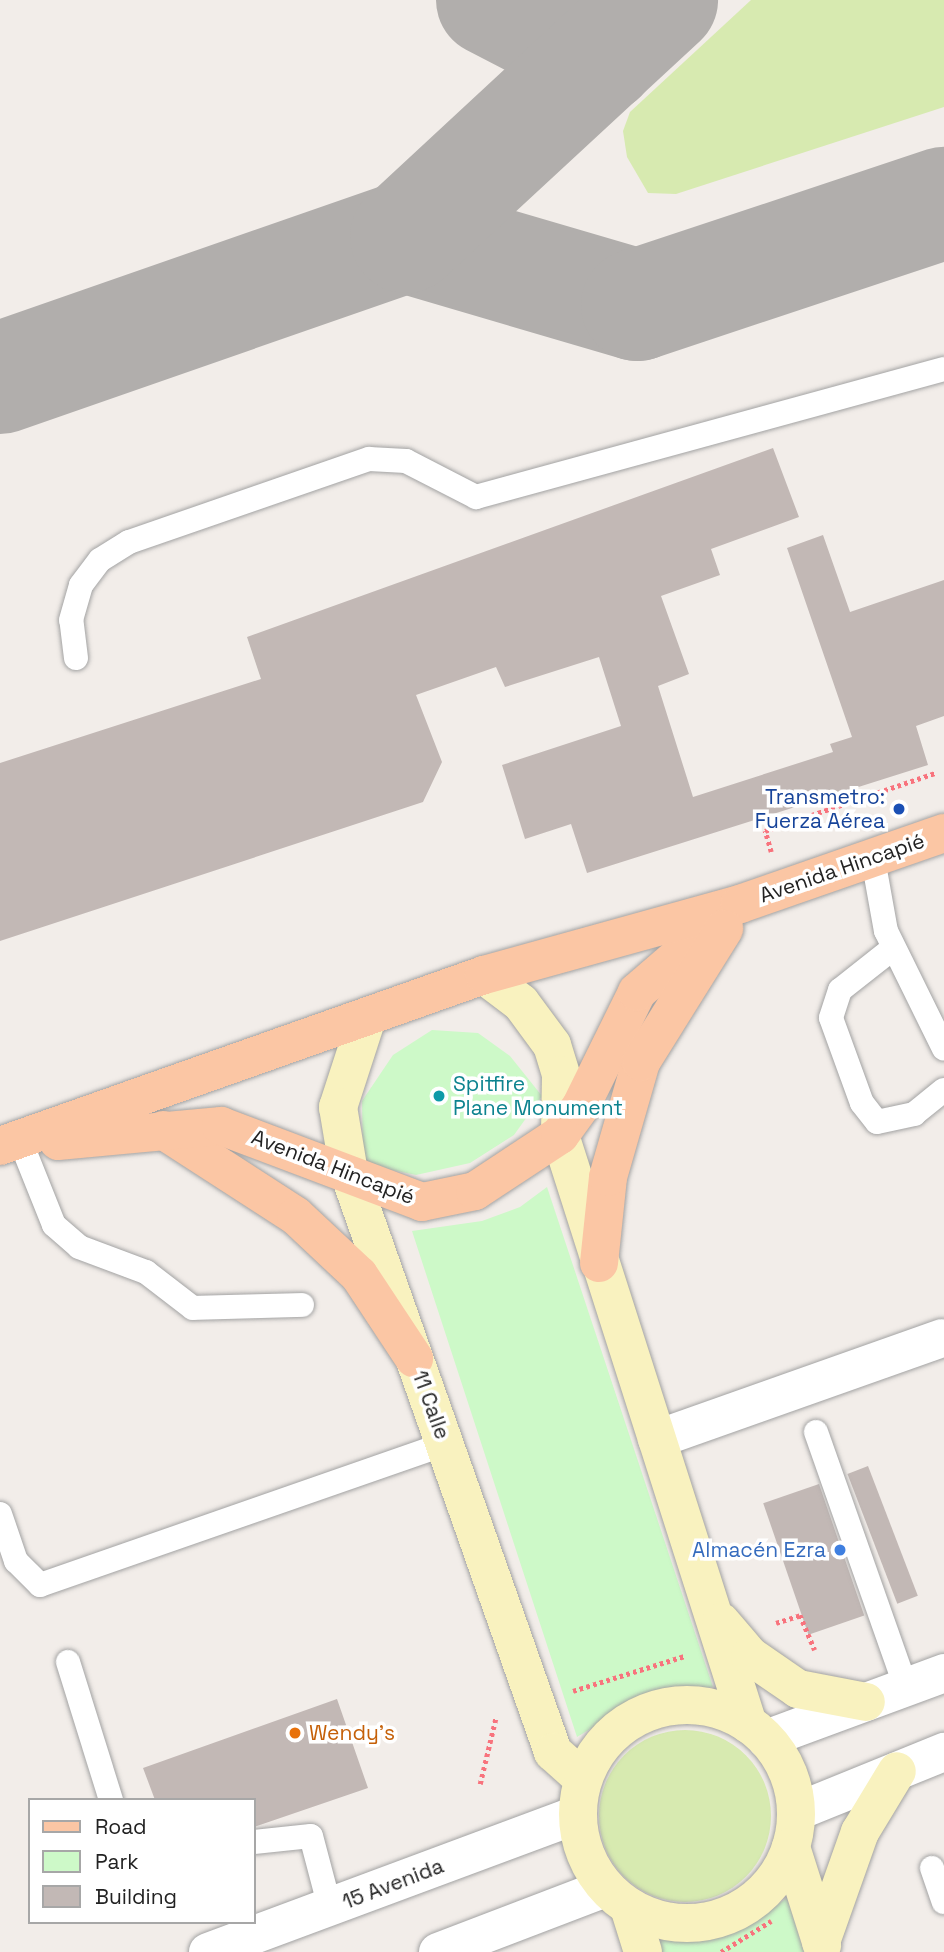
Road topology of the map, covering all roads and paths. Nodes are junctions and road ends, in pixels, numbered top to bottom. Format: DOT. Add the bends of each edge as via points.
graph roads {
  1 [pos="944,369"];
  2 [pos="76,658"];
  3 [pos="935,774"];
  4 [pos="944,833"];
  5 [pos="873,859"];
  6 [pos="782,890"];
  7 [pos="740,904"];
  8 [pos="892,948"];
  9 [pos="484,975"];
  10 [pos="367,1018"];
  11 [pos="944,1049"];
  12 [pos="944,1090"];
  13 [pos="163,1130"];
  14 [pos="560,1135"];
  15 [pos="7,1146"];
  16 [pos="349,1175"];
  17 [pos="599,1263"];
  18 [pos="302,1305"];
  19 [pos="942,1338"];
  20 [pos="414,1358"];
  21 [pos="816,1432"];
  22 [pos="657,1439"];
  23 [pos="444,1444"];
  24 [pos="0,1514"];
  25 [pos="717,1627"];
  26 [pos="68,1662"];
  27 [pos="944,1672"];
  28 [pos="906,1687"];
  29 [pos="866,1702"];
  30 [pos="536,1703"];
  31 [pos="757,1731"];
  32 [pos="944,1752"];
  33 [pos="897,1770"];
  34 [pos="480,1784"];
  35 [pos="580,1797"];
  36 [pos="110,1798"];
  37 [pos="793,1830"];
  38 [pos="256,1842"];
  39 [pos="932,1868"];
  40 [pos="617,1897"];
  41 [pos="808,1899"];
  42 [pos="944,1902"];
  43 [pos="330,1908"];
  44 [pos="823,1947"];
  45 [pos="208,1952"];
  46 [pos="438,1952"];
  47 [pos="643,1952"];
  48 [pos="721,1952"];
  1 -- 2 [label="lane" via="476,497 406,461 369,459 129,542 100,560 81,585 71,620"];
  3 -- 6 [label="path" via="765,831"];
  4 -- 5 [label="main road, Avenida Hincapié"];
  5 -- 6 [label="main road, Avenida Hincapié"];
  5 -- 8 [label="lane"];
  6 -- 7 [label="main road, Avenida Hincapié"];
  7 -- 9 [label="main road, Avenida Hincapié"];
  7 -- 14 [label="main road, Avenida Hincapié" via="637,992 581,1106"];
  7 -- 17 [label="main road" via="641,1062 608,1177"];
  8 -- 11 [label="lane"];
  8 -- 12 [label="lane" via="840,990 831,1018 862,1103 877,1122 914,1114"];
  9 -- 10 [label="main road, Avenida Hincapié"];
  9 -- 14 [label="main road" via="521,1003 552,1045 561,1074"];
  10 -- 15 [label="main road, Avenida Hincapié"];
  10 -- 16 [label="main road, 11 Calle" via="338,1107"];
  13 -- 15 [label="main road, Avenida Hincapié"];
  13 -- 16 [label="main road, Avenida Hincapié" via="221,1126"];
  13 -- 20 [label="main road" via="296,1216 359,1275"];
  14 -- 16 [label="main road, Avenida Hincapié" via="475,1191 422,1202"];
  14 -- 17 [label="main road"];
  15 -- 18 [label="lane" via="54,1225 79,1247 146,1272 193,1308"];
  16 -- 20 [label="main road, 11 Calle"];
  17 -- 22 [label="main road"];
  19 -- 22 [label="street"];
  20 -- 23 [label="main road, 11 Calle"];
  21 -- 28 [label="lane"];
  22 -- 25 [label="main road"];
  23 -- 24 [label="lane" via="40,1586 16,1561"];
  23 -- 30 [label="main road, 11 Calle"];
  25 -- 29 [label="main road" via="798,1689"];
  25 -- 30 [label="path"];
  25 -- 31 [label="main road"];
  26 -- 36 [label="lane"];
  27 -- 28 [label="street"];
  28 -- 29 [label="street"];
  29 -- 31 [label="street"];
  30 -- 34 [label="path" via="497,1714"];
  30 -- 35 [label="main road, 11 Calle" via="553,1752"];
  31 -- 35 [label="main road" via="711,1707 658,1709 633,1718 603,1743"];
  31 -- 37 [label="main road" via="788,1773"];
  32 -- 33 [label="street"];
  33 -- 37 [label="street"];
  33 -- 44 [label="main road" via="860,1832"];
  35 -- 40 [label="main road" via="585,1854"];
  35 -- 43 [label="street, 15 Avenida"];
  37 -- 40 [label="main road" via="777,1877 754,1901 725,1917 659,1920"];
  37 -- 41 [label="main road"];
  38 -- 43 [label="lane" via="312,1836"];
  39 -- 42 [label="lane"];
  40 -- 46 [label="street"];
  40 -- 47 [label="main road"];
  41 -- 44 [label="main road"];
  41 -- 48 [label="path"];
  43 -- 45 [label="street, 15 Avenida"];
}
